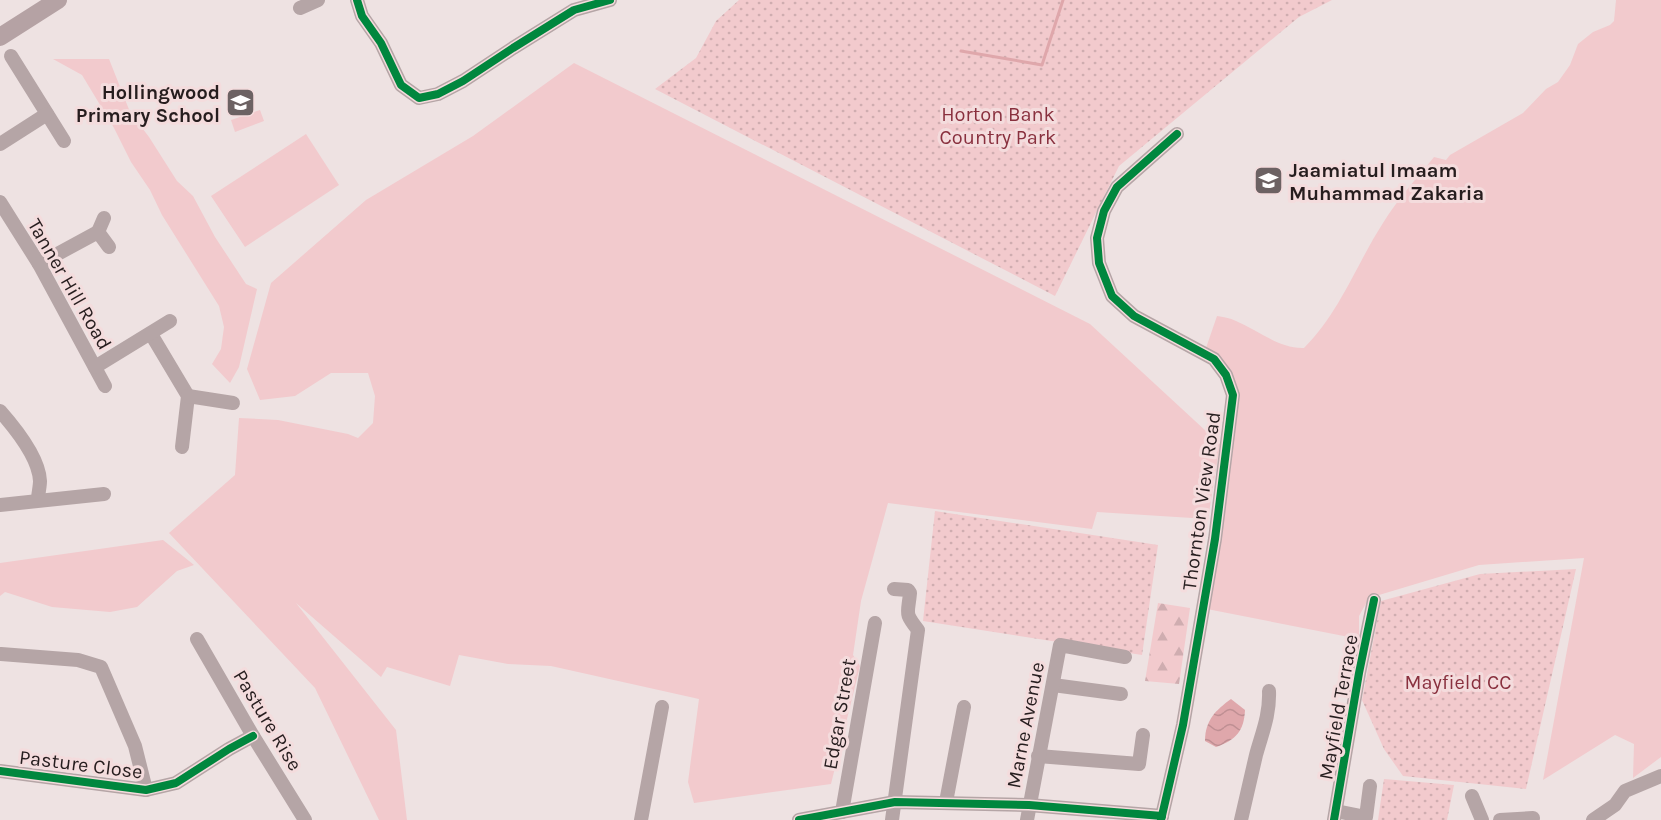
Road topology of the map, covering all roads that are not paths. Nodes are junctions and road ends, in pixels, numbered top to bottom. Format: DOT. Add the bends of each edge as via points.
graph roads {
  1 [pos="57,0"];
  2 [pos="318,0"];
  3 [pos="357,0"];
  4 [pos="610,0"];
  5 [pos="300,8"];
  6 [pos="0,37"];
  7 [pos="11,56"];
  8 [pos="47,114"];
  9 [pos="1177,134"];
  10 [pos="64,141"];
  11 [pos="0,144"];
  12 [pos="0,202"];
  13 [pos="104,218"];
  14 [pos="98,232"];
  15 [pos="109,247"];
  16 [pos="39,264"];
  17 [pos="170,321"];
  18 [pos="151,334"];
  19 [pos="95,367"];
  20 [pos="105,386"];
  21 [pos="188,396"];
  22 [pos="233,403"];
  23 [pos="0,411"];
  24 [pos="182,447"];
  25 [pos="104,494"];
  26 [pos="38,500"];
  27 [pos="0,505"];
  28 [pos="894,589"];
  29 [pos="1374,600"];
  30 [pos="875,623"];
  31 [pos="197,639"];
  32 [pos="1,654"];
  33 [pos="1125,657"];
  34 [pos="1053,685"];
  35 [pos="1269,691"];
  36 [pos="1121,694"];
  37 [pos="662,707"];
  38 [pos="964,707"];
  39 [pos="1143,735"];
  40 [pos="253,736"];
  41 [pos="1038,756"];
  42 [pos="0,771"];
  43 [pos="1661,776"];
  44 [pos="1370,786"];
  45 [pos="146,790"];
  46 [pos="1472,796"];
  47 [pos="895,802"];
  48 [pos="946,802"];
  49 [pos="1029,806"];
  50 [pos="842,812"];
  51 [pos="1335,815"];
  52 [pos="1161,818"];
  53 [pos="1533,818"];
  54 [pos="305,820"];
  55 [pos="641,820"];
  56 [pos="799,820"];
  57 [pos="892,820"];
  58 [pos="1027,820"];
  59 [pos="1241,820"];
  60 [pos="1482,820"];
  61 [pos="1500,820"];
  62 [pos="1593,820"];
  1 -- 6 [label="street"];
  2 -- 5 [label="street"];
  3 -- 4 [label="street" via="401,85 419,98 438,94 463,81 574,10"];
  7 -- 8 [label="street"];
  8 -- 10 [label="street"];
  8 -- 11 [label="street"];
  9 -- 52 [label="street, Thornton View Road" via="1117,187 1104,211 1097,238 1099,263 1113,296 1134,316 1214,359 1226,375 1233,395 1215,539"];
  12 -- 16 [label="street, Tanner Hill Road"];
  13 -- 14 [label="street"];
  14 -- 15 [label="street"];
  14 -- 16 [label="street"];
  16 -- 19 [label="street, Tanner Hill Road"];
  17 -- 18 [label="street"];
  18 -- 19 [label="street"];
  18 -- 21 [label="street"];
  19 -- 20 [label="street, Tanner Hill Road"];
  21 -- 22 [label="street"];
  21 -- 24 [label="street"];
  23 -- 26 [label="street" via="27,446 37,468"];
  25 -- 26 [label="street"];
  26 -- 27 [label="street"];
  28 -- 47 [label="street" via="910,593 908,615 918,630"];
  29 -- 51 [label="street, Mayfield Terrace"];
  30 -- 50 [label="street, Edgar Street"];
  31 -- 40 [label="street, Pasture Rise"];
  32 -- 45 [label="street" via="78,660 101,667 135,746"];
  33 -- 34 [label="street, Marne Avenue" via="1060,645"];
  34 -- 36 [label="street"];
  34 -- 41 [label="street, Marne Avenue"];
  35 -- 59 [label="street" via="1268,722"];
  37 -- 55 [label="street"];
  38 -- 48 [label="street"];
  39 -- 41 [label="street" via="1139,764"];
  40 -- 45 [label="street, Pasture Close" via="176,783"];
  40 -- 54 [label="street, Pasture Rise"];
  41 -- 49 [label="street, Marne Avenue"];
  42 -- 45 [label="street, Pasture Close"];
  43 -- 62 [label="street" via="1625,791"];
  44 -- 51 [label="street, Mayfield Terrace" via="1366,817"];
  46 -- 60 [label="street"];
  47 -- 48 [label="street"];
  47 -- 50 [label="street"];
  47 -- 57 [label="street"];
  48 -- 49 [label="street"];
  49 -- 52 [label="street"];
  49 -- 58 [label="street, Marne Avenue"];
  50 -- 56 [label="street"];
  53 -- 61 [label="street"];
}
